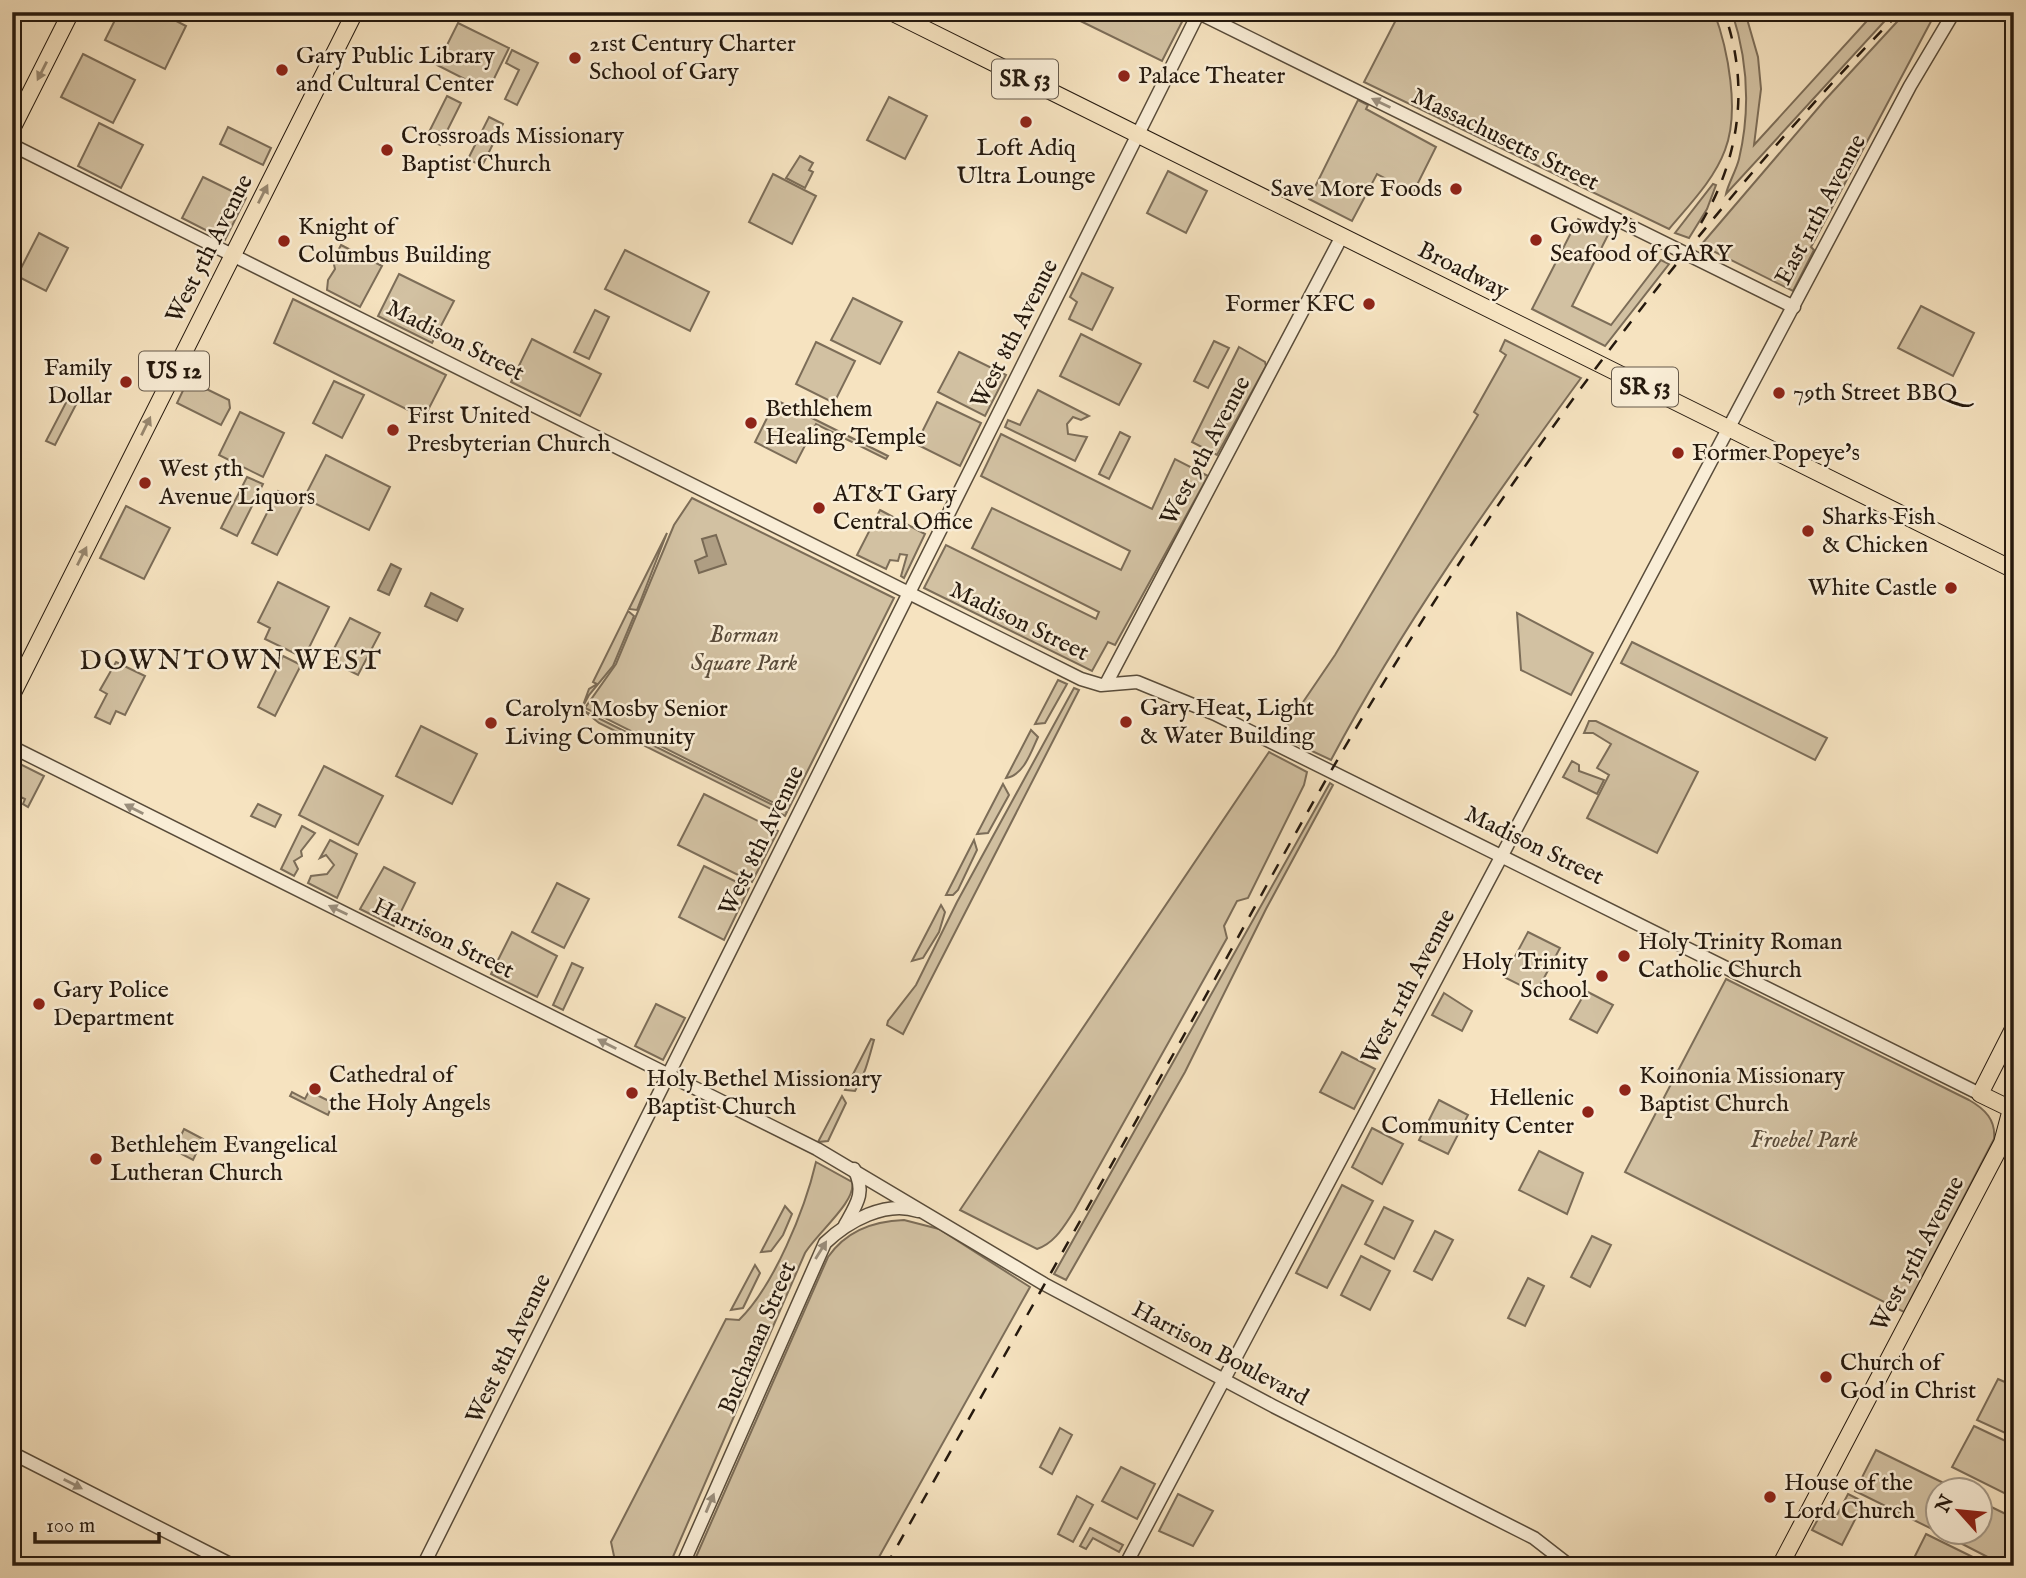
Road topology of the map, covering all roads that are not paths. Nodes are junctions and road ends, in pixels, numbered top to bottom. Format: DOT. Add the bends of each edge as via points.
graph roads {
  1 [pos="71,12"];
  2 [pos="355,12"];
  3 [pos="891,12"];
  4 [pos="1198,12"];
  5 [pos="1954,12"];
  6 [pos="12,130"];
  7 [pos="1137,135"];
  8 [pos="12,145"];
  9 [pos="1342,236"];
  10 [pos="232,255"];
  11 [pos="1794,307"];
  12 [pos="1730,428"];
  13 [pos="2014,570"];
  14 [pos="908,593"];
  15 [pos="1106,684"];
  16 [pos="12,695"];
  17 [pos="12,747"];
  18 [pos="1502,856"];
  19 [pos="2014,1027"];
  20 [pos="668,1075"];
  21 [pos="1980,1094"];
  22 [pos="2012,1110"];
  23 [pos="854,1169"];
  24 [pos="938,1219"];
  25 [pos="845,1226"];
  26 [pos="1224,1381"];
  27 [pos="12,1453"];
  28 [pos="234,1566"];
  29 [pos="424,1566"];
  30 [pos="682,1566"];
  31 [pos="1125,1566"];
  32 [pos="1570,1566"];
  33 [pos="1780,1566"];
  1 -- 6 [label="main road, one-way"];
  10 -- 2 [label="main road, West 5th Avenue / US 12, one-way"];
  3 -- 7 [label="main road, Broadway / SR 53"];
  4 -- 7 [label="street, West 8th Avenue"];
  11 -- 4 [label="street, Massachusetts Street, one-way"];
  5 -- 11 [label="street, East 11th Avenue"];
  7 -- 9 [label="main road, Broadway / SR 53"];
  7 -- 14 [label="street, West 8th Avenue"];
  8 -- 10 [label="street, Madison Street"];
  9 -- 12 [label="main road, Broadway / SR 53"];
  9 -- 15 [label="street, West 9th Avenue"];
  10 -- 14 [label="street, Madison Street"];
  16 -- 10 [label="main road, West 5th Avenue / US 12, one-way"];
  11 -- 12 [label="street, East 11th Avenue"];
  12 -- 13 [label="main road, Broadway / SR 53"];
  12 -- 18 [label="street, West 11th Avenue"];
  14 -- 15 [label="street, Madison Street" via="1080,679"];
  14 -- 20 [label="street, West 8th Avenue"];
  15 -- 18 [label="street, Madison Street" via="1137,682 1159,689"];
  20 -- 17 [label="street, Harrison Street, one-way"];
  18 -- 21 [label="street, Madison Street"];
  18 -- 26 [label="street, West 11th Avenue"];
  19 -- 21 [label="main road"];
  20 -- 23 [label="street, Harrison Street"];
  20 -- 29 [label="street, West 8th Avenue"];
  21 -- 22 [label="main road, Madison Street"];
  22 -- 33 [label="main road, West 15th Avenue" via="1996,1156"];
  23 -- 24 [label="street, Harrison Boulevard"];
  23 -- 25 [label="street" via="861,1193"];
  24 -- 25 [label="street, Buchanan Street" via="897,1208"];
  24 -- 26 [label="street, Harrison Boulevard" via="1044,1284"];
  30 -- 25 [label="street, Buchanan Street, one-way" via="816,1259 825,1243"];
  26 -- 31 [label="street, West 11th Avenue"];
  26 -- 32 [label="street, Harrison Boulevard" via="1534,1538"];
  27 -- 28 [label="street, one-way"];
}
